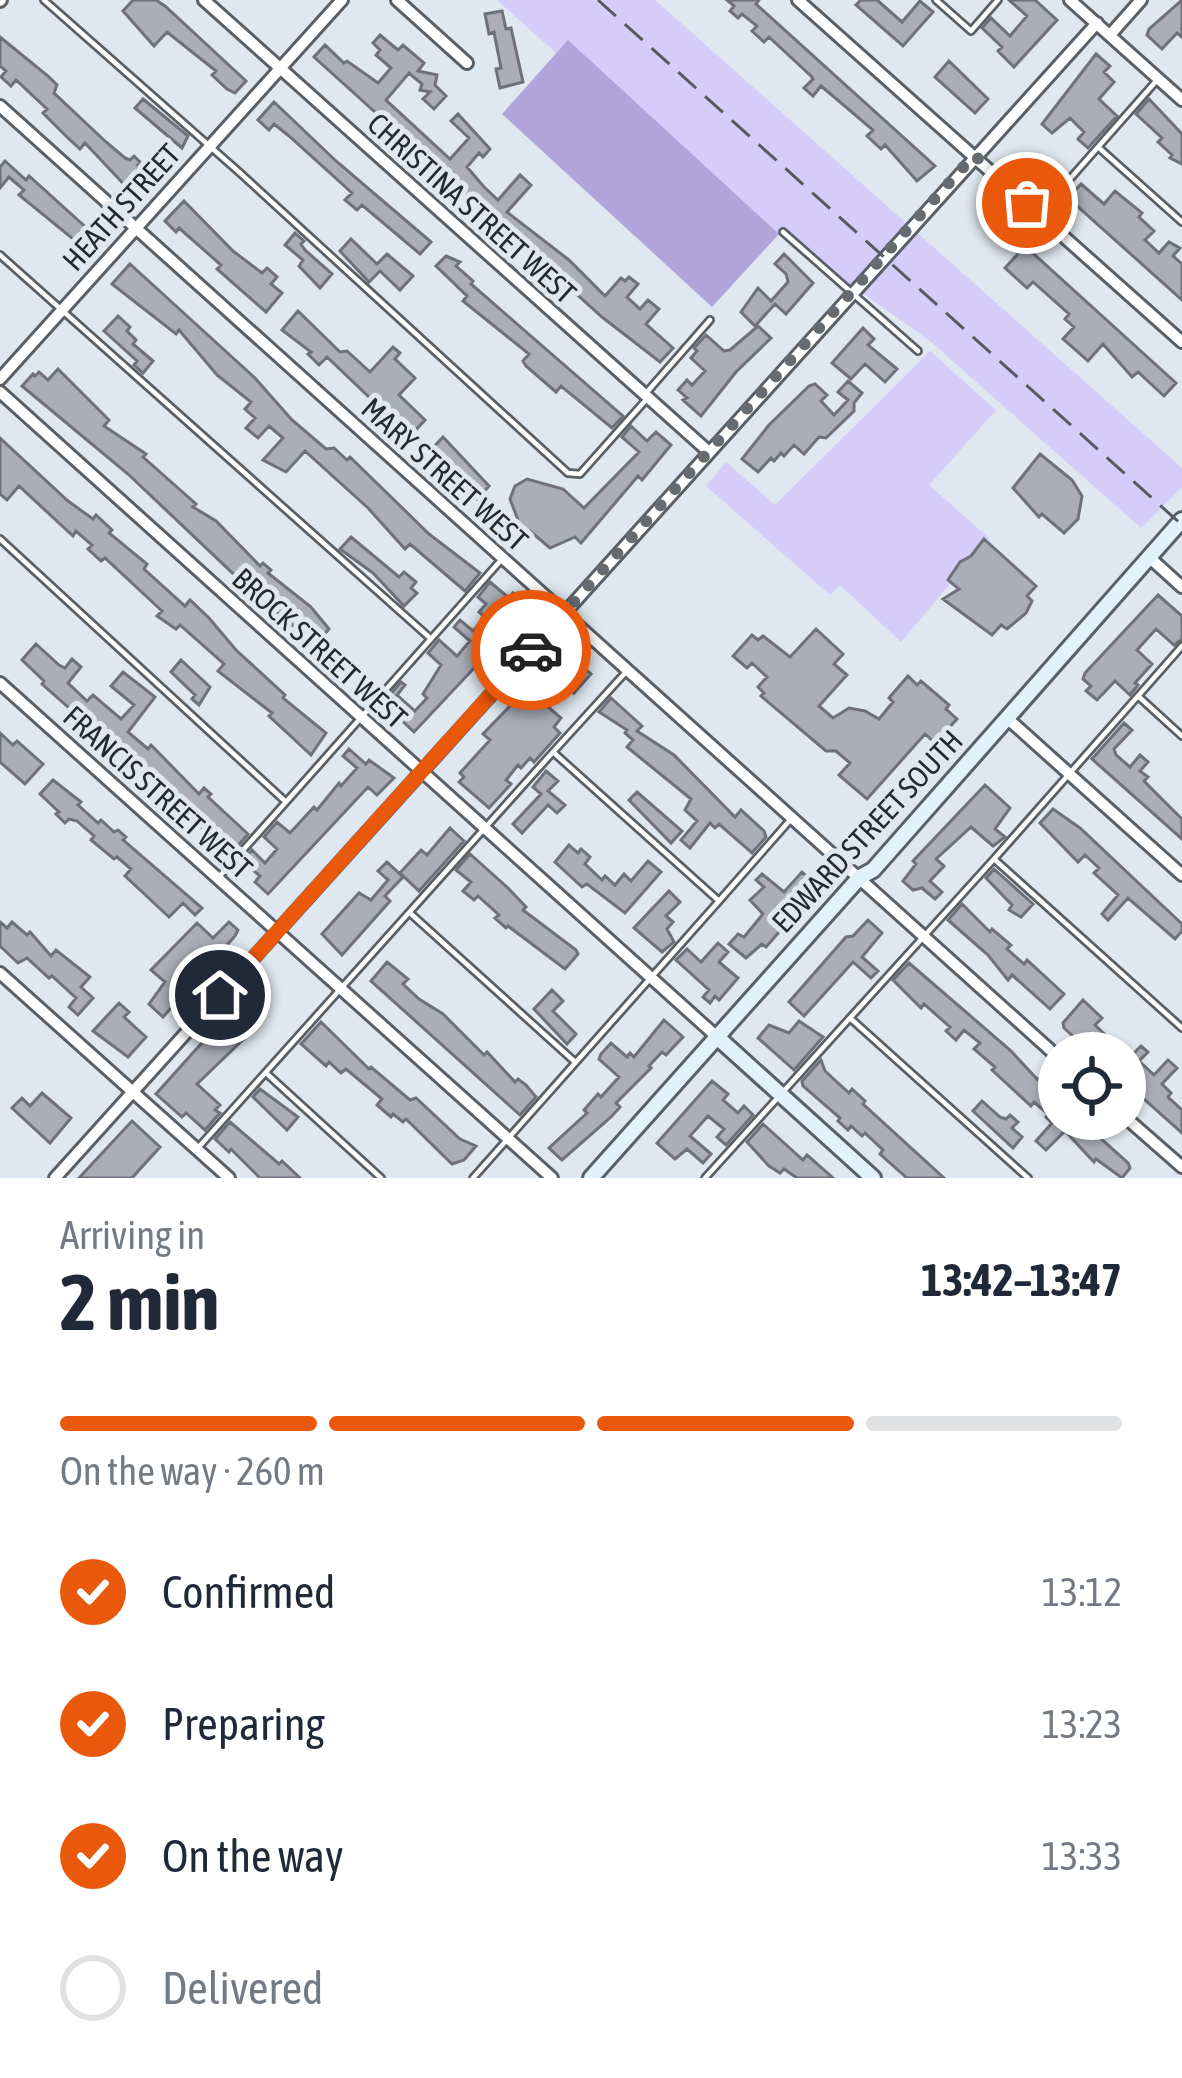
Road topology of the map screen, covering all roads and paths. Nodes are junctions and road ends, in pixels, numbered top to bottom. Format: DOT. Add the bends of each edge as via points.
graph roads {
  1 [pos="44,0"];
  2 [pos="204,0"];
  3 [pos="342,0"];
  4 [pos="397,0"];
  5 [pos="798,0"];
  6 [pos="936,0"];
  7 [pos="998,0"];
  8 [pos="1070,0"];
  9 [pos="1142,0"];
  10 [pos="1097,23"];
  11 [pos="1110,35"];
  12 [pos="467,63"];
  13 [pos="280,68"];
  14 [pos="1158,79"];
  15 [pos="1180,94"];
  16 [pos="0,106"];
  17 [pos="208,146"];
  18 [pos="1098,147"];
  19 [pos="974,155"];
  20 [pos="1039,214"];
  21 [pos="1182,222"];
  22 [pos="134,226"];
  23 [pos="783,232"];
  24 [pos="0,255"];
  25 [pos="852,291"];
  26 [pos="61,310"];
  27 [pos="710,320"];
  28 [pos="1182,342"];
  29 [pos="918,351"];
  30 [pos="0,379"];
  31 [pos="0,392"];
  32 [pos="646,397"];
  33 [pos="709,452"];
  34 [pos="1182,520"];
  35 [pos="0,539"];
  36 [pos="1149,557"];
  37 [pos="502,559"];
  38 [pos="1182,586"];
  39 [pos="566,613"];
  40 [pos="430,638"];
  41 [pos="1182,646"];
  42 [pos="629,669"];
  43 [pos="0,682"];
  44 [pos="1138,696"];
  45 [pos="362,718"];
  46 [pos="1007,718"];
  47 [pos="1182,736"];
  48 [pos="554,752"];
  49 [pos="421,771"];
  50 [pos="1070,775"];
  51 [pos="286,802"];
  52 [pos="794,816"];
  53 [pos="484,829"];
  54 [pos="994,860"];
  55 [pos="1182,875"];
  56 [pos="860,877"];
  57 [pos="218,878"];
  58 [pos="719,901"];
  59 [pos="410,913"];
  60 [pos="277,931"];
  61 [pos="924,937"];
  62 [pos="0,973"];
  63 [pos="650,976"];
  64 [pos="340,988"];
  65 [pos="850,1018"];
  66 [pos="1182,1028"];
  67 [pos="716,1036"];
  68 [pos="1038,1039"];
  69 [pos="576,1062"];
  70 [pos="266,1073"];
  71 [pos="134,1092"];
  72 [pos="779,1093"];
  73 [pos="1146,1135"];
  74 [pos="508,1139"];
  75 [pos="197,1149"];
  76 [pos="1182,1167"];
  77 [pos="55,1178"];
  78 [pos="229,1178"];
  79 [pos="381,1178"];
  80 [pos="473,1178"];
  81 [pos="552,1178"];
  82 [pos="591,1178"];
  83 [pos="705,1178"];
  84 [pos="873,1178"];
  85 [pos="1028,1178"];
  1 -- 17 [label="lane"];
  2 -- 13 [label="street, CHRISTINA STREET WEST"];
  3 -- 13 [label="street, HEATH STREET"];
  4 -- 12 [label="street"];
  5 -- 19 [label="street"];
  6 -- 7 [label="lane" via="970,31"];
  8 -- 10 [label="street"];
  9 -- 11 [label="street"];
  10 -- 11 [label="street"];
  10 -- 19 [label="street"];
  11 -- 14 [label="street"];
  13 -- 17 [label="street, HEATH STREET"];
  13 -- 32 [label="street, CHRISTINA STREET WEST"];
  14 -- 15 [label="street"];
  14 -- 18 [label="lane"];
  16 -- 22 [label="street, MARY STREET WEST"];
  17 -- 22 [label="street, HEATH STREET"];
  17 -- 32 [label="lane" via="568,473 580,474"];
  18 -- 20 [label="lane"];
  18 -- 21 [label="lane"];
  19 -- 20 [label="street"];
  19 -- 25 [label="street"];
  20 -- 28 [label="street"];
  22 -- 26 [label="street, HEATH STREET"];
  22 -- 37 [label="street, MARY STREET WEST"];
  23 -- 25 [label="lane"];
  24 -- 26 [label="lane"];
  25 -- 29 [label="lane"];
  25 -- 33 [label="street"];
  26 -- 30 [label="street, HEATH STREET"];
  26 -- 40 [label="lane"];
  27 -- 32 [label="lane"];
  31 -- 45 [label="street, BROCK STREET WEST"];
  32 -- 33 [label="street, CHRISTINA STREET WEST"];
  33 -- 39 [label="street"];
  34 -- 36 [label="main road, EDWARD STREET SOUTH"];
  35 -- 51 [label="lane"];
  36 -- 38 [label="street"];
  36 -- 46 [label="main road, EDWARD STREET SOUTH"];
  37 -- 39 [label="street, MARY STREET WEST"];
  37 -- 40 [label="lane"];
  39 -- 42 [label="street, MARY STREET WEST"];
  39 -- 49 [label="street"];
  40 -- 45 [label="lane"];
  41 -- 44 [label="lane"];
  42 -- 48 [label="lane"];
  42 -- 52 [label="street, MARY STREET WEST"];
  43 -- 57 [label="street, FRANCIS STREET WEST"];
  44 -- 47 [label="lane"];
  44 -- 50 [label="lane"];
  45 -- 49 [label="street, BROCK STREET WEST"];
  45 -- 51 [label="lane"];
  46 -- 50 [label="street"];
  46 -- 56 [label="main road, EDWARD STREET SOUTH"];
  48 -- 53 [label="lane"];
  48 -- 58 [label="lane"];
  49 -- 53 [label="street, BROCK STREET WEST"];
  49 -- 60 [label="street"];
  50 -- 54 [label="lane"];
  50 -- 55 [label="street"];
  51 -- 57 [label="lane"];
  52 -- 56 [label="street, MARY STREET WEST"];
  52 -- 58 [label="lane"];
  53 -- 59 [label="lane"];
  53 -- 63 [label="street, BROCK STREET WEST"];
  54 -- 61 [label="lane"];
  54 -- 66 [label="lane"];
  56 -- 61 [label="street, MARY STREET WEST"];
  56 -- 67 [label="main road, EDWARD STREET SOUTH"];
  57 -- 60 [label="street, FRANCIS STREET WEST"];
  58 -- 63 [label="lane"];
  59 -- 64 [label="lane"];
  59 -- 69 [label="lane"];
  60 -- 64 [label="street, FRANCIS STREET WEST"];
  60 -- 71 [label="street"];
  61 -- 65 [label="lane"];
  61 -- 68 [label="street, MARY STREET WEST"];
  62 -- 71 [label="street"];
  63 -- 67 [label="street, BROCK STREET WEST"];
  63 -- 69 [label="lane"];
  64 -- 70 [label="lane"];
  64 -- 74 [label="street, FRANCIS STREET WEST"];
  65 -- 72 [label="lane"];
  65 -- 85 [label="lane"];
  67 -- 72 [label="main road"];
  67 -- 82 [label="main road, EDWARD STREET SOUTH"];
  69 -- 74 [label="lane"];
  70 -- 75 [label="lane"];
  70 -- 79 [label="lane"];
  71 -- 75 [label="street"];
  71 -- 77 [label="street"];
  72 -- 83 [label="lane"];
  72 -- 84 [label="main road"];
  73 -- 76 [label="street"];
  74 -- 80 [label="lane"];
  74 -- 81 [label="street, FRANCIS STREET WEST"];
  75 -- 78 [label="street"];
}
